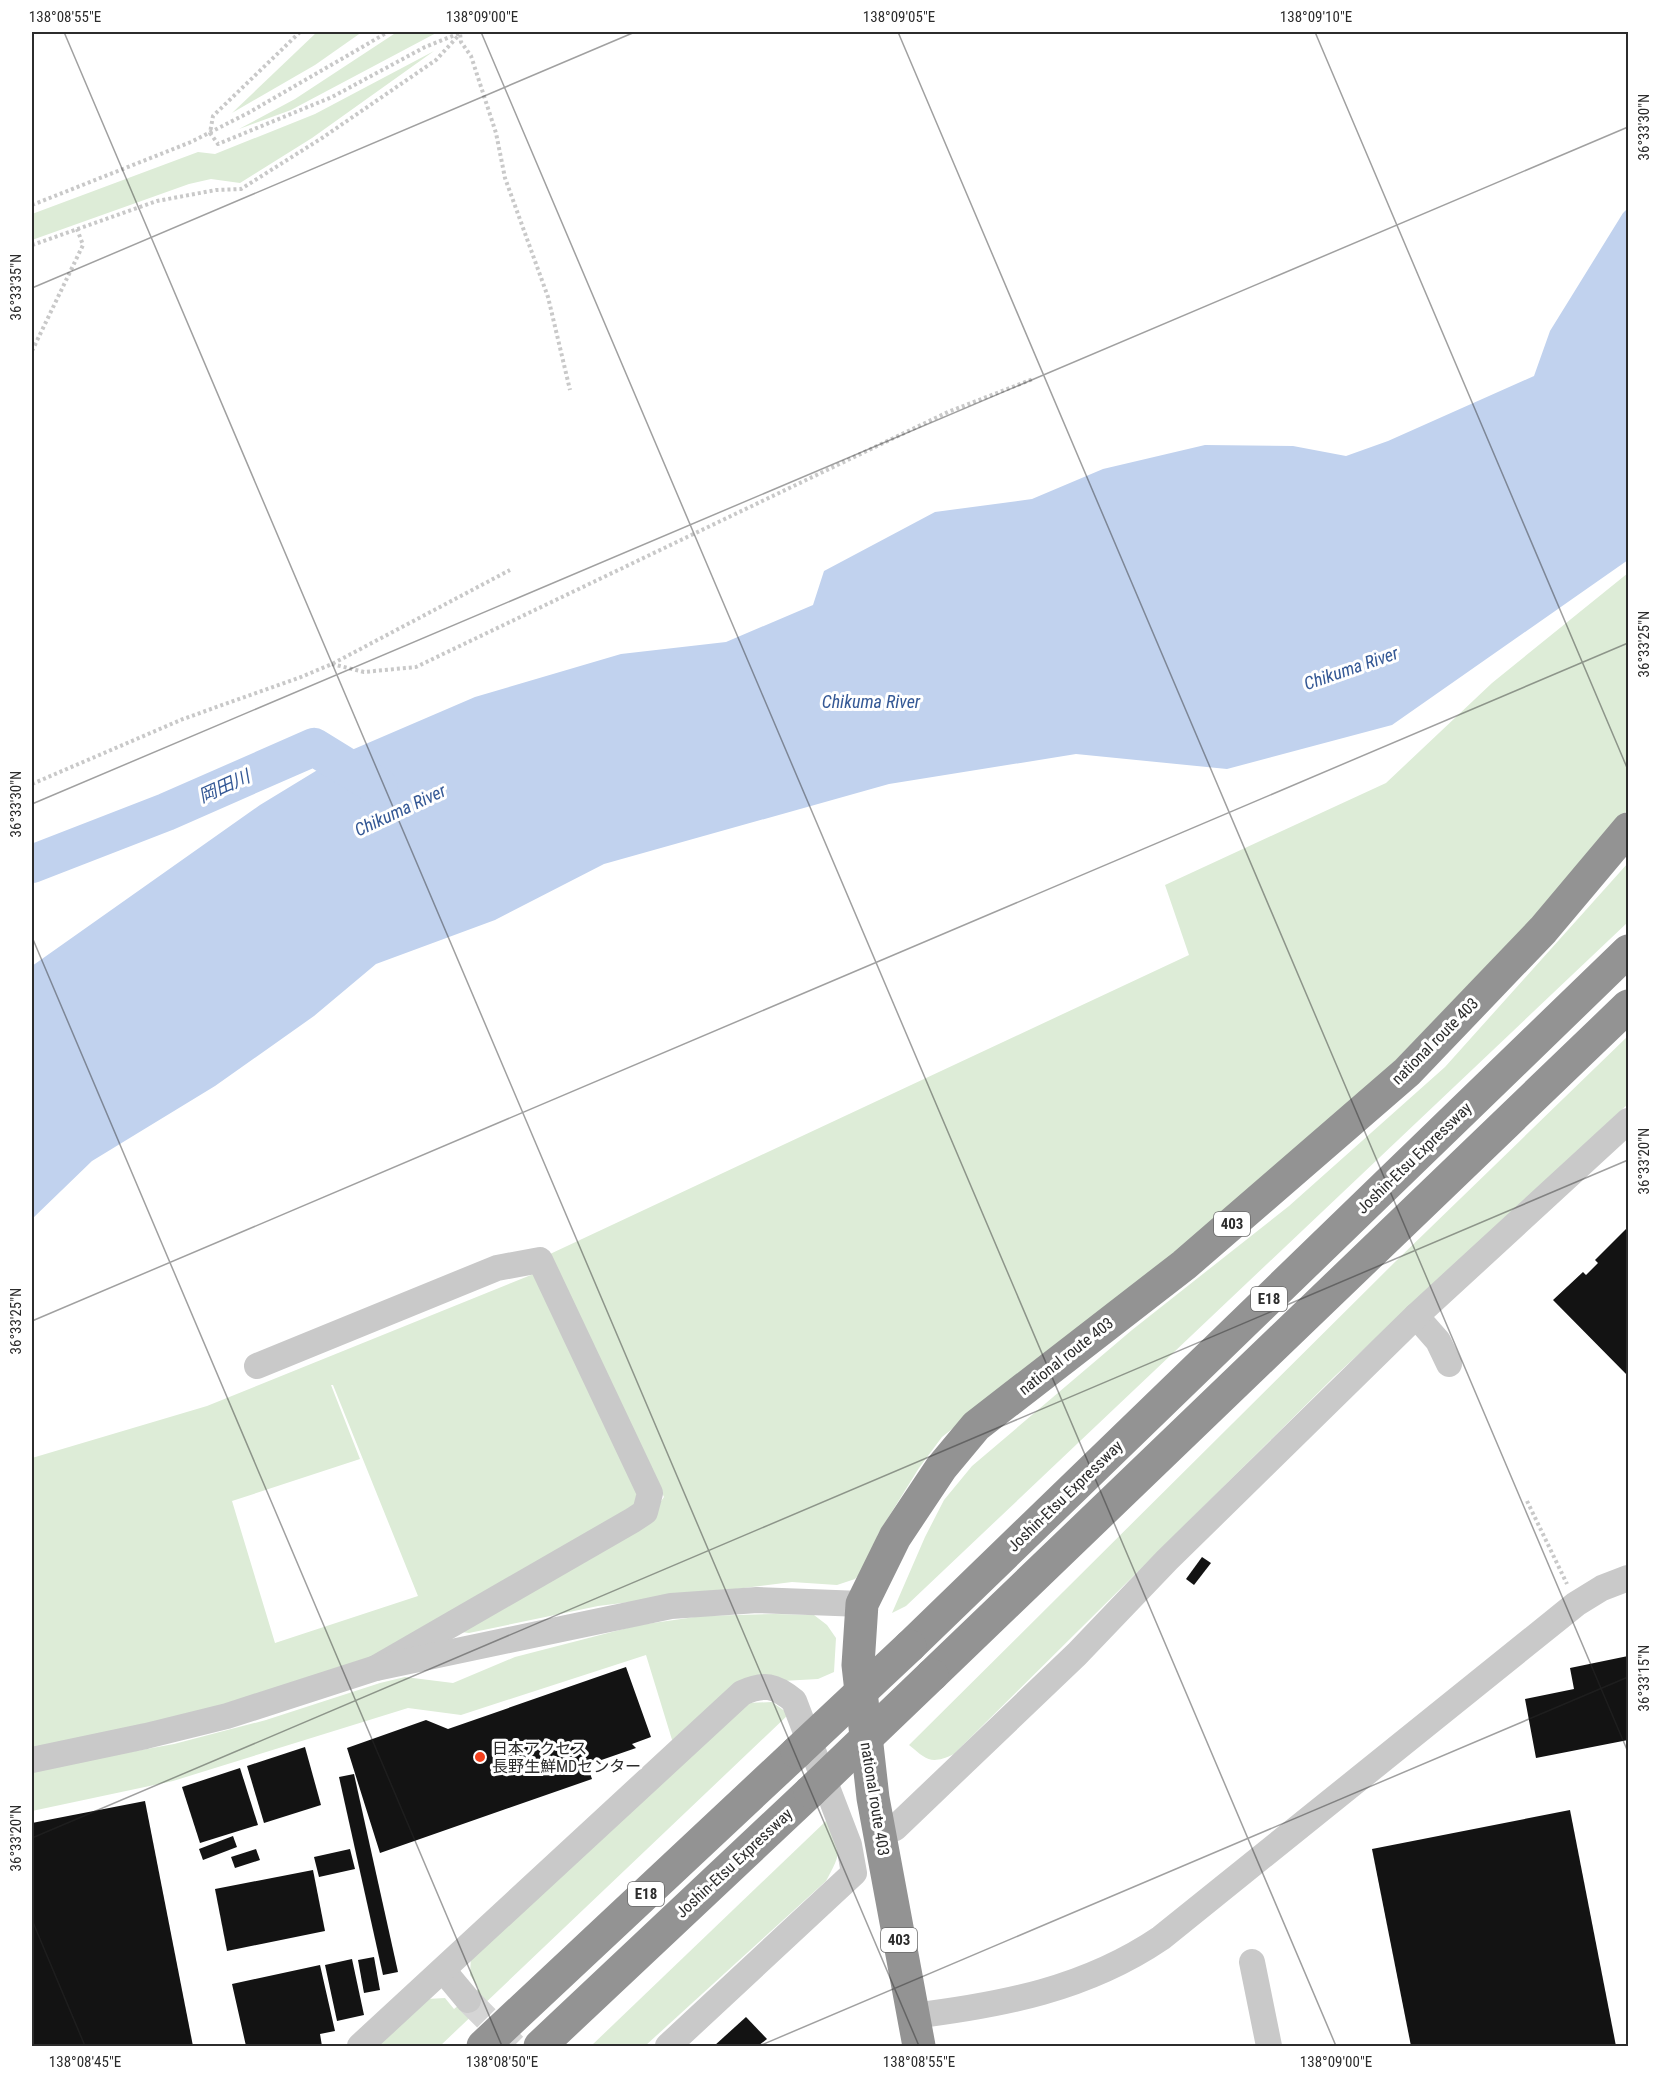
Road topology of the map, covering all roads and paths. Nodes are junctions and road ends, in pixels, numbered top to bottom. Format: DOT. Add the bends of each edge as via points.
graph roads {
  1 [pos="300,32"];
  2 [pos="388,32"];
  3 [pos="460,32"];
  4 [pos="210,133"];
  5 [pos="32,205"];
  6 [pos="77,229"];
  7 [pos="32,245"];
  8 [pos="32,351"];
  9 [pos="1033,380"];
  10 [pos="570,390"];
  11 [pos="510,570"];
  12 [pos="332,664"];
  13 [pos="32,784"];
  14 [pos="1629,829"];
  15 [pos="1629,951"];
  16 [pos="1629,1006"];
  17 [pos="1629,1121"];
  18 [pos="1416,1316"];
  19 [pos="1449,1364"];
  20 [pos="257,1366"];
  21 [pos="1527,1501"];
  22 [pos="1629,1578"];
  23 [pos="1576,1604"];
  24 [pos="862,1605"];
  25 [pos="376,1668"];
  26 [pos="32,1760"];
  27 [pos="895,1828"];
  28 [pos="1252,1962"];
  29 [pos="443,1970"];
  30 [pos="468,2000"];
  31 [pos="916,2031"];
  32 [pos="487,2043"];
  33 [pos="360,2046"];
  34 [pos="540,2046"];
  35 [pos="668,2046"];
  36 [pos="1269,2046"];
  1 -- 4 [label="path" via="213,116"];
  2 -- 4 [label="path"];
  3 -- 4 [label="path" via="332,97 234,138 218,144"];
  3 -- 6 [label="path" via="436,60 241,189 157,201"];
  3 -- 10 [label="path" via="496,133 505,178 548,297"];
  4 -- 5 [label="path"];
  6 -- 7 [label="path"];
  6 -- 8 [label="path" via="83,245"];
  9 -- 12 [label="path" via="948,412 416,667 364,672"];
  11 -- 12 [label="path"];
  12 -- 13 [label="path" via="183,719"];
  14 -- 24 [label="highway, national route 403 / 403" via="1543,930 1407,1072 1184,1265 976,1426 941,1468 895,1536"];
  15 -- 32 [label="highway, Joshin-Etsu Expressway / E18, bridge" via="910,1646"];
  16 -- 34 [label="highway, Joshin-Etsu Expressway / E18, bridge"];
  17 -- 18 [label="street"];
  18 -- 19 [label="street" via="1438,1341"];
  18 -- 27 [label="street" via="1167,1560 1077,1654"];
  20 -- 25 [label="street" via="497,1268 540,1260 650,1493 645,1512 633,1520"];
  21 -- 23 [label="path"];
  22 -- 23 [label="street"];
  23 -- 31 [label="street" via="1135,1956 1049,1991 941,2013"];
  24 -- 25 [label="street" via="757,1600 671,1606"];
  24 -- 31 [label="highway, national route 403 / 403" via="858,1665 867,1749"];
  25 -- 26 [label="street" via="227,1716"];
  28 -- 36 [label="street"];
  29 -- 30 [label="street"];
  29 -- 33 [label="street"];
  29 -- 35 [label="street" via="742,1693 757,1686 783,1692 794,1701 849,1845 854,1873"];
}
